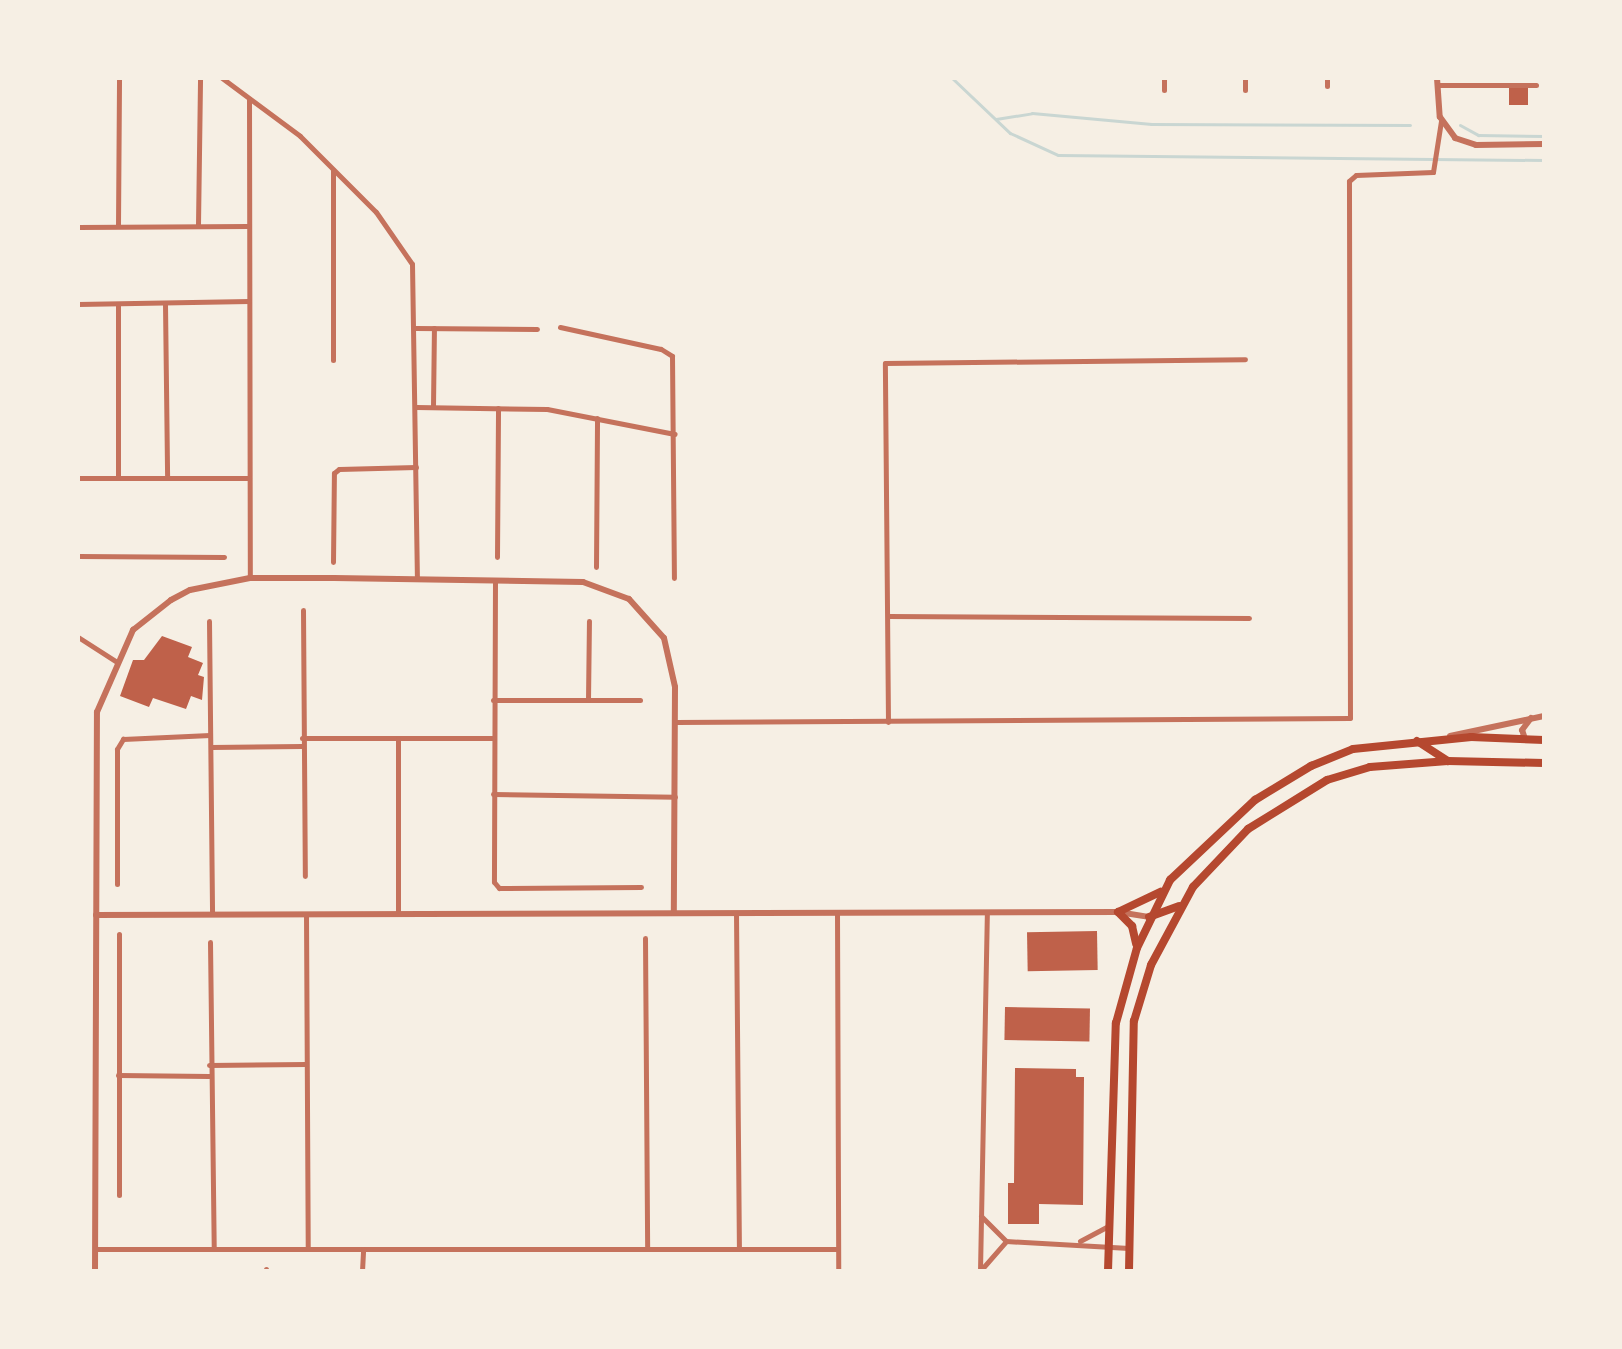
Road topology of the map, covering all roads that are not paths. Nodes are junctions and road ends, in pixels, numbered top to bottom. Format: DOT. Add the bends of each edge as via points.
graph roads {
  1 [pos="119,78"];
  2 [pos="200,78"];
  3 [pos="222,78"];
  4 [pos="1164,78"];
  5 [pos="1245,78"];
  6 [pos="1327,78"];
  7 [pos="1438,81"];
  8 [pos="1536,85"];
  9 [pos="1327,86"];
  10 [pos="1164,90"];
  11 [pos="1245,90"];
  12 [pos="249,98"];
  13 [pos="1441,121"];
  14 [pos="1544,144"];
  15 [pos="333,169"];
  16 [pos="198,225"];
  17 [pos="118,226"];
  18 [pos="249,226"];
  19 [pos="78,227"];
  20 [pos="249,301"];
  21 [pos="78,304"];
  22 [pos="118,304"];
  23 [pos="165,304"];
  24 [pos="560,327"];
  25 [pos="415,328"];
  26 [pos="434,328"];
  27 [pos="537,329"];
  28 [pos="1245,359"];
  29 [pos="333,360"];
  30 [pos="433,406"];
  31 [pos="416,407"];
  32 [pos="498,408"];
  33 [pos="597,418"];
  34 [pos="675,434"];
  35 [pos="416,467"];
  36 [pos="78,478"];
  37 [pos="118,478"];
  38 [pos="167,478"];
  39 [pos="249,478"];
  40 [pos="78,556"];
  41 [pos="224,557"];
  42 [pos="497,557"];
  43 [pos="333,562"];
  44 [pos="596,567"];
  45 [pos="250,578"];
  46 [pos="417,578"];
  47 [pos="674,578"];
  48 [pos="495,581"];
  49 [pos="303,610"];
  50 [pos="888,616"];
  51 [pos="1249,618"];
  52 [pos="209,621"];
  53 [pos="589,621"];
  54 [pos="78,637"];
  55 [pos="117,662"];
  56 [pos="493,700"];
  57 [pos="588,700"];
  58 [pos="640,700"];
  59 [pos="1534,716"];
  60 [pos="1544,716"];
  61 [pos="676,722"];
  62 [pos="888,722"];
  63 [pos="210,735"];
  64 [pos="302,738"];
  65 [pos="493,738"];
  66 [pos="398,739"];
  67 [pos="1443,739"];
  68 [pos="1525,739"];
  69 [pos="1416,740"];
  70 [pos="1544,740"];
  71 [pos="302,746"];
  72 [pos="211,747"];
  73 [pos="1448,761"];
  74 [pos="1544,763"];
  75 [pos="493,794"];
  76 [pos="675,797"];
  77 [pos="305,876"];
  78 [pos="117,884"];
  79 [pos="641,887"];
  80 [pos="1163,889"];
  81 [pos="1180,906"];
  82 [pos="1118,912"];
  83 [pos="674,913"];
  84 [pos="736,913"];
  85 [pos="837,913"];
  86 [pos="987,913"];
  87 [pos="212,914"];
  88 [pos="306,914"];
  89 [pos="398,914"];
  90 [pos="96,915"];
  91 [pos="1149,917"];
  92 [pos="119,934"];
  93 [pos="645,938"];
  94 [pos="210,942"];
  95 [pos="1137,948"];
  96 [pos="306,1064"];
  97 [pos="209,1065"];
  98 [pos="118,1075"];
  99 [pos="209,1076"];
  100 [pos="119,1195"];
  101 [pos="981,1215"];
  102 [pos="1108,1226"];
  103 [pos="1006,1241"];
  104 [pos="1079,1241"];
  105 [pos="214,1248"];
  106 [pos="308,1248"];
  107 [pos="1129,1248"];
  108 [pos="95,1249"];
  109 [pos="363,1249"];
  110 [pos="647,1249"];
  111 [pos="739,1249"];
  112 [pos="836,1249"];
  113 [pos="1108,1250"];
  114 [pos="95,1271"];
  115 [pos="362,1271"];
  116 [pos="838,1271"];
  117 [pos="981,1271"];
  118 [pos="1108,1271"];
  119 [pos="1129,1271"];
  1 -- 17 [label="street"];
  2 -- 16 [label="street"];
  3 -- 12 [label="street"];
  4 -- 10 [label="street"];
  5 -- 11 [label="street"];
  6 -- 9 [label="street"];
  7 -- 8 [label="street"];
  7 -- 13 [label="street"];
  12 -- 15 [label="street"];
  12 -- 18 [label="street"];
  13 -- 14 [label="street" via="1455,138 1476,145"];
  13 -- 62 [label="street" via="1436,163 1429,174 1356,175 1349,181 1350,718"];
  15 -- 25 [label="street" via="376,212 412,264"];
  15 -- 29 [label="street"];
  16 -- 17 [label="street"];
  16 -- 18 [label="street"];
  17 -- 19 [label="street"];
  18 -- 20 [label="street"];
  20 -- 23 [label="street"];
  20 -- 39 [label="street"];
  21 -- 22 [label="street"];
  22 -- 23 [label="street"];
  22 -- 37 [label="street"];
  23 -- 38 [label="street"];
  24 -- 34 [label="street" via="661,349 672,356"];
  25 -- 26 [label="street"];
  25 -- 31 [label="street"];
  26 -- 27 [label="street"];
  26 -- 30 [label="street"];
  28 -- 50 [label="street" via="885,363"];
  30 -- 31 [label="street"];
  30 -- 32 [label="street"];
  31 -- 35 [label="street"];
  32 -- 33 [label="street"];
  32 -- 42 [label="street"];
  33 -- 34 [label="street"];
  33 -- 44 [label="street"];
  34 -- 47 [label="street"];
  35 -- 43 [label="street" via="334,473"];
  35 -- 46 [label="street"];
  36 -- 37 [label="street"];
  37 -- 38 [label="street"];
  38 -- 39 [label="street"];
  39 -- 45 [label="street"];
  40 -- 41 [label="street"];
  45 -- 46 [label="street"];
  45 -- 55 [label="street" via="190,590 171,600 133,630"];
  46 -- 48 [label="street"];
  48 -- 56 [label="street"];
  48 -- 61 [label="street" via="583,582 629,599 664,638"];
  49 -- 64 [label="street"];
  50 -- 51 [label="street"];
  50 -- 62 [label="street"];
  52 -- 63 [label="street"];
  53 -- 57 [label="street"];
  54 -- 55 [label="street"];
  55 -- 90 [label="street" via="97,712"];
  56 -- 57 [label="street"];
  56 -- 65 [label="street"];
  57 -- 58 [label="street"];
  59 -- 60 [label="street"];
  59 -- 67 [label="street"];
  59 -- 68 [label="street" via="1522,730"];
  61 -- 62 [label="street"];
  61 -- 76 [label="street"];
  63 -- 72 [label="street"];
  63 -- 78 [label="street" via="123,739 117,749"];
  64 -- 66 [label="street"];
  64 -- 71 [label="street"];
  65 -- 66 [label="street"];
  65 -- 75 [label="street"];
  66 -- 89 [label="street"];
  67 -- 68 [label="main road"];
  67 -- 69 [label="main road"];
  68 -- 70 [label="main road"];
  69 -- 73 [label="main road"];
  69 -- 80 [label="main road" via="1353,749 1283,781 1222,828"];
  71 -- 72 [label="street"];
  71 -- 77 [label="street"];
  72 -- 87 [label="street"];
  73 -- 74 [label="main road"];
  73 -- 81 [label="main road" via="1370,767 1292,797 1221,855"];
  75 -- 76 [label="street"];
  75 -- 79 [label="street" via="494,882 499,888"];
  76 -- 83 [label="street"];
  80 -- 82 [label="main road"];
  80 -- 91 [label="main road"];
  81 -- 91 [label="main road"];
  81 -- 107 [label="main road" via="1140,992 1134,1021"];
  82 -- 86 [label="street"];
  82 -- 91 [label="street"];
  82 -- 95 [label="main road" via="1132,926"];
  83 -- 84 [label="street"];
  83 -- 89 [label="street"];
  84 -- 85 [label="street"];
  84 -- 111 [label="street"];
  85 -- 86 [label="street"];
  85 -- 112 [label="street"];
  86 -- 101 [label="street"];
  87 -- 88 [label="street"];
  87 -- 90 [label="street"];
  88 -- 89 [label="street"];
  88 -- 96 [label="street"];
  90 -- 108 [label="street"];
  91 -- 95 [label="main road"];
  92 -- 98 [label="street"];
  93 -- 110 [label="street"];
  94 -- 97 [label="street"];
  95 -- 102 [label="main road" via="1116,1023"];
  96 -- 97 [label="street"];
  96 -- 106 [label="street"];
  97 -- 99 [label="street"];
  98 -- 99 [label="street"];
  98 -- 100 [label="street"];
  99 -- 105 [label="street"];
  101 -- 103 [label="street"];
  101 -- 117 [label="street"];
  102 -- 104 [label="street"];
  102 -- 113 [label="main road"];
  103 -- 104 [label="street"];
  103 -- 117 [label="street"];
  104 -- 113 [label="street"];
  105 -- 106 [label="street"];
  105 -- 108 [label="street"];
  106 -- 109 [label="street"];
  107 -- 113 [label="street"];
  107 -- 119 [label="main road"];
  108 -- 114 [label="street"];
  109 -- 110 [label="street"];
  109 -- 115 [label="street"];
  110 -- 111 [label="street"];
  111 -- 112 [label="street"];
  112 -- 116 [label="street"];
  113 -- 118 [label="main road"];
}
